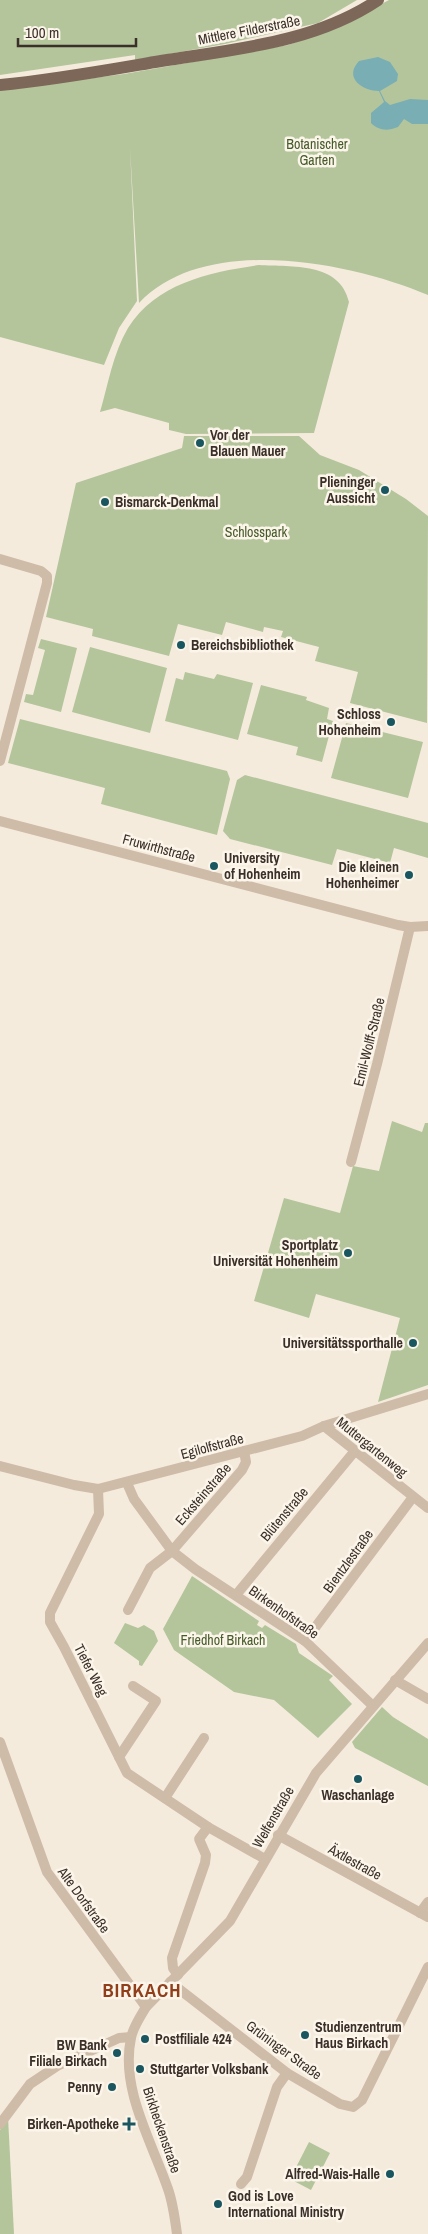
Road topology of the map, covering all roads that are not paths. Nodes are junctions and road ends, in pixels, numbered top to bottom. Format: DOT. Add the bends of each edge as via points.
graph roads {
  1 [pos="378,0"];
  2 [pos="0,85"];
  3 [pos="0,559"];
  4 [pos="0,761"];
  5 [pos="0,820"];
  6 [pos="428,926"];
  7 [pos="410,928"];
  8 [pos="351,1162"];
  9 [pos="428,1394"];
  10 [pos="324,1426"];
  11 [pos="244,1451"];
  12 [pos="354,1452"];
  13 [pos="0,1466"];
  14 [pos="127,1483"];
  15 [pos="98,1489"];
  16 [pos="413,1497"];
  17 [pos="428,1508"];
  18 [pos="172,1551"];
  19 [pos="236,1595"];
  20 [pos="128,1610"];
  21 [pos="305,1641"];
  22 [pos="428,1643"];
  23 [pos="395,1680"];
  24 [pos="133,1686"];
  25 [pos="428,1699"];
  26 [pos="372,1706"];
  27 [pos="204,1738"];
  28 [pos="0,1742"];
  29 [pos="119,1757"];
  30 [pos="165,1798"];
  31 [pos="208,1827"];
  32 [pos="278,1835"];
  33 [pos="265,1859"];
  34 [pos="428,1902"];
  35 [pos="424,1915"];
  36 [pos="428,1966"];
  37 [pos="174,1979"];
  38 [pos="146,2007"];
  39 [pos="131,2037"];
  40 [pos="287,2073"];
  41 [pos="0,2124"];
  42 [pos="241,2184"];
  43 [pos="177,2234"];
  1 -- 2 [label="main road, Mittlere Filderstraße" via="332,24 277,42"];
  3 -- 4 [label="street" via="41,570 47,576"];
  5 -- 7 [label="street, Fruwirthstraße"];
  6 -- 7 [label="street, Fruwirthstraße"];
  7 -- 8 [label="street, Emil-Wolff-Straße"];
  9 -- 10 [label="street, Egilolfstraße"];
  10 -- 11 [label="street, Egilolfstraße" via="302,1436"];
  10 -- 12 [label="street, Muttergartenweg"];
  11 -- 14 [label="street, Egilolfstraße"];
  11 -- 18 [label="street, Ecksteinstraße" via="246,1462 242,1470"];
  12 -- 16 [label="street, Muttergartenweg"];
  12 -- 19 [label="street, Blütenstraße"];
  13 -- 15 [label="street, Egilolfstraße" via="74,1486"];
  14 -- 15 [label="street, Egilolfstraße"];
  14 -- 18 [label="street, Birkenhofstraße" via="134,1499"];
  15 -- 29 [label="street, Tiefer Weg" via="99,1514 50,1613 50,1622"];
  16 -- 17 [label="street, Muttergartenweg"];
  16 -- 21 [label="street, Bientzlestraße"];
  18 -- 19 [label="street, Birkenhofstraße"];
  18 -- 20 [label="street" via="150,1568"];
  19 -- 21 [label="street, Birkenhofstraße"];
  21 -- 26 [label="street, Birkenhofstraße"];
  22 -- 23 [label="street, Welfenstraße"];
  23 -- 25 [label="street"];
  23 -- 26 [label="street, Welfenstraße"];
  24 -- 29 [label="street" via="156,1701"];
  26 -- 32 [label="street, Welfenstraße" via="322,1764"];
  27 -- 30 [label="street"];
  28 -- 38 [label="street, Alte Dorfstraße" via="47,1872"];
  29 -- 30 [label="street, Tiefer Weg" via="127,1773"];
  30 -- 31 [label="street, Tiefer Weg"];
  31 -- 33 [label="street, Tiefer Weg"];
  31 -- 37 [label="street" via="199,1839 206,1855 205,1863 172,1958"];
  32 -- 33 [label="street, Welfenstraße"];
  32 -- 35 [label="street, Äxtlestraße"];
  33 -- 37 [label="street, Welfenstraße" via="230,1921"];
  34 -- 35 [label="street, Äxtlestraße"];
  36 -- 40 [label="street, Grüninger Straße" via="362,2100 356,2106 340,2104"];
  37 -- 38 [label="street, Welfenstraße"];
  37 -- 40 [label="street, Grüninger Straße"];
  38 -- 39 [label="street, Birkheckenstraße"];
  39 -- 41 [label="street" via="120,2038 57,2066 30,2084"];
  39 -- 43 [label="street, Birkheckenstraße" via="132,2086 169,2190"];
  40 -- 42 [label="street" via="277,2086 247,2177"];
}
